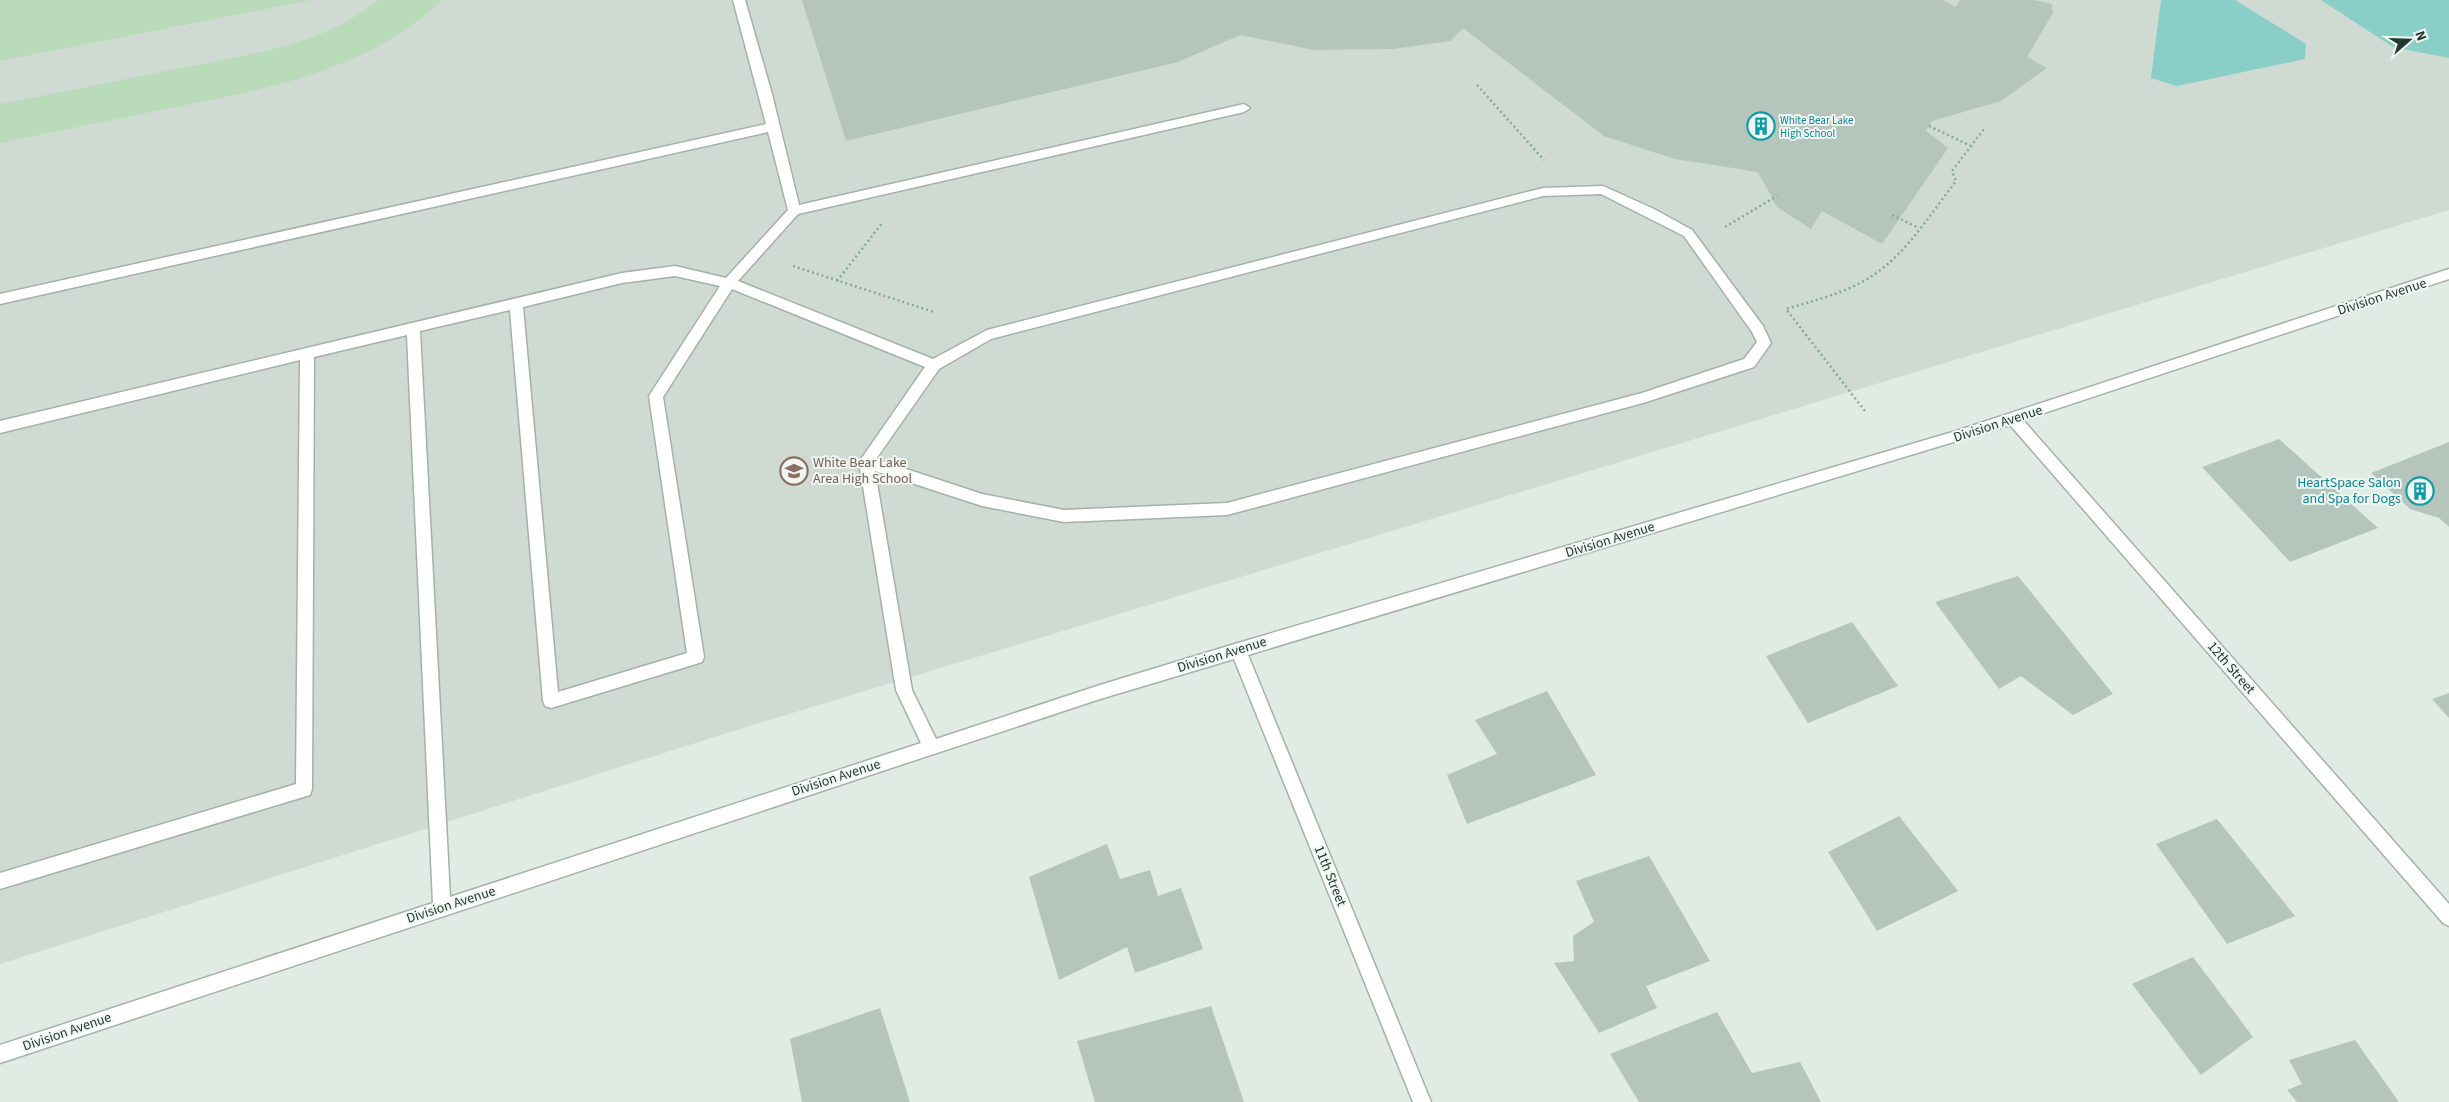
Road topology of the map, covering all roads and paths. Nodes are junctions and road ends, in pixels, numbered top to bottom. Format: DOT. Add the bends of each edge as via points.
graph roads {
  1 [pos="739,0"];
  2 [pos="1478,85"];
  3 [pos="1244,108"];
  4 [pos="1929,126"];
  5 [pos="773,127"];
  6 [pos="1984,129"];
  7 [pos="1971,146"];
  8 [pos="1544,160"];
  9 [pos="1776,196"];
  10 [pos="794,210"];
  11 [pos="1892,215"];
  12 [pos="884,221"];
  13 [pos="1725,227"];
  14 [pos="1919,228"];
  15 [pos="792,266"];
  16 [pos="2449,274"];
  17 [pos="838,281"];
  18 [pos="729,283"];
  19 [pos="0,299"];
  20 [pos="516,303"];
  21 [pos="934,312"];
  22 [pos="413,328"];
  23 [pos="307,354"];
  24 [pos="934,365"];
  25 [pos="1865,411"];
  26 [pos="2014,419"];
  27 [pos="0,427"];
  28 [pos="866,462"];
  29 [pos="1238,650"];
  30 [pos="931,746"];
  31 [pos="0,882"];
  32 [pos="442,908"];
  33 [pos="2449,917"];
  34 [pos="0,1054"];
  35 [pos="1422,1102"];
  1 -- 5 [label="street"];
  2 -- 8 [label="path"];
  3 -- 10 [label="street"];
  4 -- 7 [label="path"];
  5 -- 10 [label="street"];
  5 -- 19 [label="street"];
  6 -- 7 [label="path"];
  7 -- 14 [label="path" via="1952,171 1956,181"];
  9 -- 13 [label="path"];
  10 -- 18 [label="street"];
  11 -- 14 [label="path"];
  12 -- 17 [label="path"];
  14 -- 25 [label="path" via="1873,275 1842,291 1786,309"];
  15 -- 17 [label="path"];
  16 -- 26 [label="street, Division Avenue"];
  17 -- 21 [label="path"];
  18 -- 20 [label="street" via="675,271 622,278"];
  18 -- 20 [label="street" via="656,396 696,657 551,701"];
  18 -- 24 [label="street"];
  20 -- 22 [label="street"];
  22 -- 23 [label="street"];
  22 -- 32 [label="street"];
  23 -- 27 [label="street"];
  23 -- 31 [label="street" via="304,789"];
  24 -- 28 [label="street"];
  24 -- 28 [label="street" via="987,335 1060,314 1543,192 1603,190 1688,233 1764,343 1749,363 1643,398 1227,510 1064,516 982,500"];
  26 -- 29 [label="street, Division Avenue"];
  26 -- 33 [label="street, 12th Street"];
  28 -- 30 [label="street" via="904,690"];
  29 -- 30 [label="street, Division Avenue"];
  29 -- 35 [label="street, 11th Street"];
  30 -- 32 [label="street, Division Avenue"];
  32 -- 34 [label="street, Division Avenue"];
}
